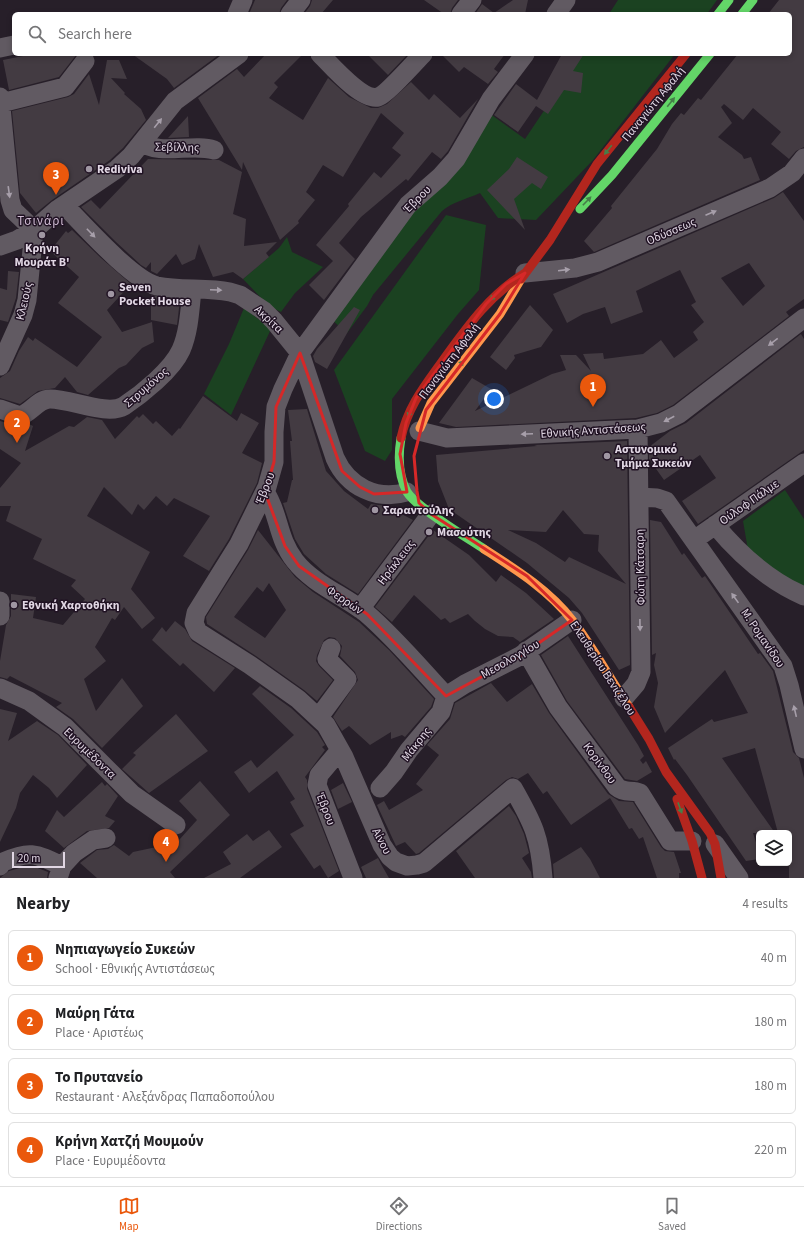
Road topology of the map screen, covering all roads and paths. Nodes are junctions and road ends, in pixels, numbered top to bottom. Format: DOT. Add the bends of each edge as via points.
graph roads {
  1 [pos="243,0"];
  2 [pos="301,0"];
  3 [pos="472,0"];
  4 [pos="566,0"];
  5 [pos="729,0"];
  6 [pos="753,0"];
  7 [pos="238,12"];
  8 [pos="292,12"];
  9 [pos="463,12"];
  10 [pos="557,12"];
  11 [pos="720,12"];
  12 [pos="744,12"];
  13 [pos="12,45"];
  14 [pos="0,48"];
  15 [pos="232,56"];
  16 [pos="322,56"];
  17 [pos="421,56"];
  18 [pos="523,56"];
  19 [pos="684,56"];
  20 [pos="708,56"];
  21 [pos="85,61"];
  22 [pos="0,100"];
  23 [pos="142,142"];
  24 [pos="214,150"];
  25 [pos="804,158"];
  26 [pos="64,205"];
  27 [pos="34,230"];
  28 [pos="550,240"];
  29 [pos="0,246"];
  30 [pos="525,273"];
  31 [pos="192,289"];
  32 [pos="804,318"];
  33 [pos="300,353"];
  34 [pos="0,366"];
  35 [pos="5,415"];
  36 [pos="638,429"];
  37 [pos="417,436"];
  38 [pos="804,463"];
  39 [pos="265,492"];
  40 [pos="639,496"];
  41 [pos="419,500"];
  42 [pos="715,525"];
  43 [pos="694,540"];
  44 [pos="804,596"];
  45 [pos="0,601"];
  46 [pos="360,609"];
  47 [pos="0,616"];
  48 [pos="572,620"];
  49 [pos="331,648"];
  50 [pos="526,651"];
  51 [pos="0,688"];
  52 [pos="446,696"];
  53 [pos="624,698"];
  54 [pos="319,718"];
  55 [pos="804,749"];
  56 [pos="340,750"];
  57 [pos="666,772"];
  58 [pos="380,788"];
  59 [pos="176,825"];
  60 [pos="106,838"];
  61 [pos="692,841"];
  62 [pos="715,844"];
  63 [pos="0,866"];
  64 [pos="60,872"];
  65 [pos="544,875"];
  66 [pos="353,878"];
  67 [pos="702,878"];
  68 [pos="708,878"];
  69 [pos="715,878"];
  70 [pos="721,878"];
  71 [pos="739,878"];
  1 -- 7 [label="street"];
  2 -- 8 [label="street"];
  3 -- 9 [label="street"];
  4 -- 10 [label="street"];
  5 -- 11 [label="street"];
  6 -- 12 [label="street"];
  13 -- 14 [label="street"];
  23 -- 15 [label="street, one-way" via="175,101"];
  16 -- 17 [label="street" via="360,92 373,97 382,95"];
  18 -- 33 [label="street, Έβρου" via="491,99 456,159 408,205"];
  19 -- 28 [label="street, Παναγιώτη Αφαλή, one-way" via="597,164"];
  28 -- 20 [label="street, Παναγιώτη Αφαλή, one-way" via="612,175"];
  21 -- 22 [label="street" via="65,86"];
  22 -- 27 [label="street, one-way" via="10,200 14,210"];
  23 -- 24 [label="street, Σεβίλλης" via="153,147 203,147"];
  23 -- 26 [label="street" via="117,169"];
  30 -- 25 [label="street, Οδύσσεως, one-way" via="575,268 598,262 794,176"];
  26 -- 27 [label="street"];
  26 -- 31 [label="street, Ακρίτα, one-way" via="102,244 139,276 154,285"];
  27 -- 29 [label="street"];
  27 -- 34 [label="street, Κλειούς" via="27,300 18,328"];
  28 -- 30 [label="street, Παναγιώτη Αφαλή"];
  37 -- 30 [label="street, Παναγιώτη Αφαλή, one-way" via="431,402 500,314"];
  30 -- 41 [label="street, Παναγιώτη Αφαλή, one-way" via="502,288 486,304 416,398 406,423 400,468"];
  31 -- 33 [label="street, Ακρίτα, one-way" via="223,290 240,295 264,311"];
  31 -- 35 [label="street, Στρυμόνος" via="187,330 178,357 124,406 111,410 66,400 47,399 23,416"];
  32 -- 36 [label="street, Εθνικής Αντιστάσεως, one-way" via="678,414 661,423"];
  33 -- 39 [label="street, Έβρου" via="276,407 274,462"];
  33 -- 41 [label="street, Ακρίτα" via="335,458 342,471 360,487 374,494"];
  36 -- 37 [label="street, Εθνικής Αντιστάσεως, one-way" via="447,438"];
  36 -- 40 [label="street, Φώτη Κάτσαρη"];
  38 -- 42 [label="street, Ούλοφ Πάλμε"];
  39 -- 46 [label="street, Φερρών" via="272,503 280,535 295,561 310,575"];
  39 -- 54 [label="street, Έβρου" via="239,544 196,613 194,623 198,632 266,676"];
  40 -- 43 [label="street, Μ. Ρομανίδου" via="664,500"];
  40 -- 53 [label="street, Φώτη Κάτσαρη, one-way" via="641,672 636,684"];
  41 -- 46 [label="street, Ηράκλειας"];
  41 -- 48 [label="street, Ελευθερίου Βενιζέλου" via="527,576"];
  42 -- 43 [label="street, Ούλοφ Πάλμε"];
  42 -- 44 [label="street" via="751,562 781,584"];
  55 -- 43 [label="street, Μ. Ρομανίδου, one-way" via="783,666"];
  45 -- 47 [label="street"];
  46 -- 52 [label="street, Φερρών" via="391,637"];
  48 -- 50 [label="street, Μεσολογγίου"];
  48 -- 53 [label="street, Ελευθερίου Βενιζέλου"];
  49 -- 54 [label="street" via="327,659 347,679"];
  50 -- 52 [label="street, Μεσολογγίου"];
  50 -- 61 [label="street, Κορίνθου" via="558,707 617,787 624,792 640,793 670,841"];
  51 -- 59 [label="street, Ευρυμέδοντα" via="30,701 65,728 132,794"];
  52 -- 58 [label="street, Μάκρης" via="441,712"];
  53 -- 57 [label="street, Ελευθερίου Βενιζέλου"];
  54 -- 56 [label="street, Έβρου" via="330,730"];
  56 -- 65 [label="street, Αίνου" via="382,845 391,858 402,865 417,865 428,860 513,788 536,831"];
  56 -- 66 [label="street, Έβρου" via="319,775 317,785"];
  57 -- 61 [label="street, one-way"];
  57 -- 62 [label="street, Ελευθερίου Βενιζέλου" via="705,825"];
  60 -- 64 [label="street" via="93,840"];
  61 -- 67 [label="street"];
  62 -- 70 [label="street"];
  62 -- 71 [label="street, Ελευθερίου Βενιζέλου"];
  63 -- 64 [label="street" via="17,855 37,854"];
  68 -- 69 [label="street" via="705,855 693,826 712,853"];
}
